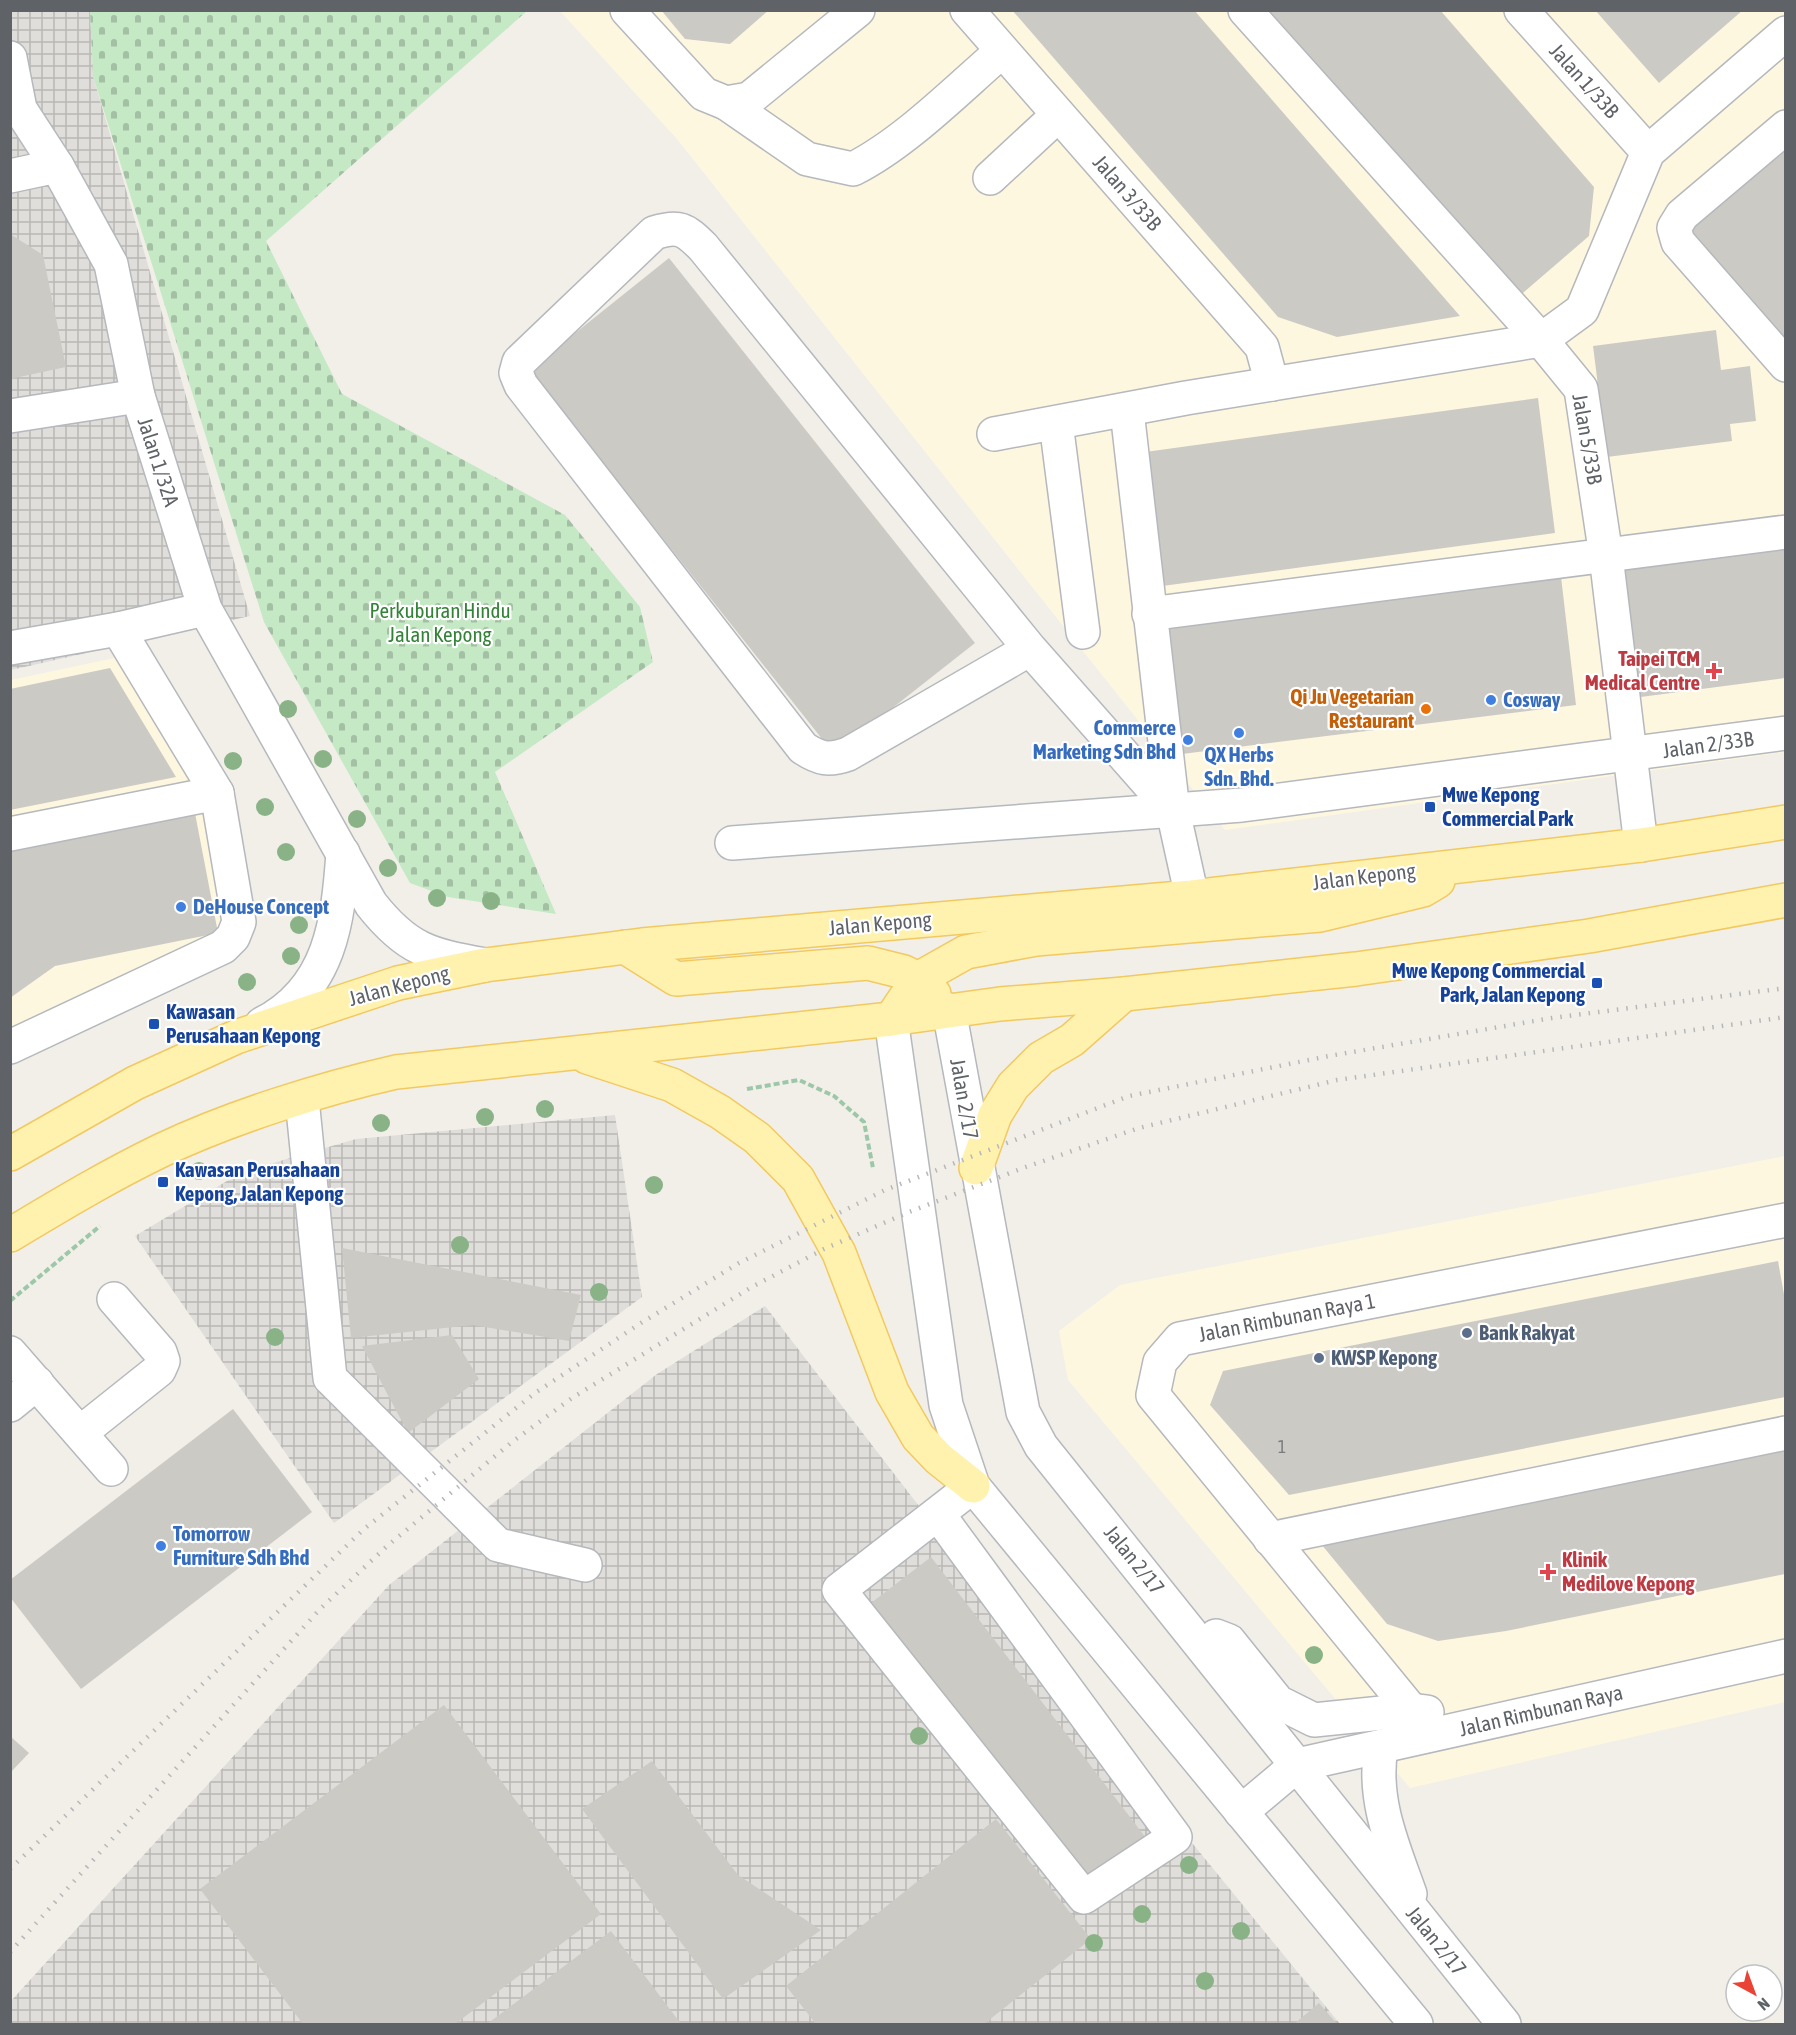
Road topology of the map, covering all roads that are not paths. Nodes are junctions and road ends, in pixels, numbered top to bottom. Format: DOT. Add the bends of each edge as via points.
graph roads {
  1 [pos="627,10"];
  2 [pos="858,10"];
  3 [pos="967,10"];
  4 [pos="1245,10"];
  5 [pos="1533,15"];
  6 [pos="1785,33"];
  7 [pos="1002,51"];
  8 [pos="10,58"];
  9 [pos="726,103"];
  10 [pos="1058,115"];
  11 [pos="1785,127"];
  12 [pos="1648,152"];
  13 [pos="57,166"];
  14 [pos="10,176"];
  15 [pos="990,178"];
  16 [pos="1541,340"];
  17 [pos="1785,365"];
  18 [pos="1272,384"];
  19 [pos="138,396"];
  20 [pos="1126,411"];
  21 [pos="10,416"];
  22 [pos="1056,423"];
  23 [pos="994,434"];
  24 [pos="1785,532"];
  25 [pos="1606,556"];
  26 [pos="205,609"];
  27 [pos="1149,614"];
  28 [pos="118,629"];
  29 [pos="1083,632"];
  30 [pos="10,648"];
  31 [pos="1030,649"];
  32 [pos="1785,733"];
  33 [pos="1630,756"];
  34 [pos="217,793"];
  35 [pos="1173,811"];
  36 [pos="1785,822"];
  37 [pos="10,834"];
  38 [pos="732,843"];
  39 [pos="1641,844"];
  40 [pos="343,854"];
  41 [pos="1467,864"];
  42 [pos="1192,897"];
  43 [pos="1785,900"];
  44 [pos="625,947"];
  45 [pos="485,965"];
  46 [pos="918,979"];
  47 [pos="1124,994"];
  48 [pos="949,1010"];
  49 [pos="891,1019"];
  50 [pos="236,1037"];
  51 [pos="10,1047"];
  52 [pos="576,1053"];
  53 [pos="302,1099"];
  54 [pos="10,1154"];
  55 [pos="976,1168"];
  56 [pos="1785,1220"];
  57 [pos="10,1235"];
  58 [pos="114,1299"];
  59 [pos="10,1353"];
  60 [pos="37,1383"];
  61 [pos="10,1405"];
  62 [pos="1785,1433"];
  63 [pos="80,1434"];
  64 [pos="111,1469"];
  65 [pos="973,1486"];
  66 [pos="938,1514"];
  67 [pos="1270,1539"];
  68 [pos="585,1565"];
  69 [pos="1188,1625"];
  70 [pos="1785,1656"];
  71 [pos="1411,1710"];
  72 [pos="1503,1719"];
  73 [pos="1381,1748"];
  74 [pos="1297,1766"];
  75 [pos="1241,1812"];
  76 [pos="1420,1920"];
  77 [pos="1416,2025"];
  78 [pos="1504,2025"];
  1 -- 9 [label="street" via="704,94"];
  2 -- 9 [label="street" via="749,99"];
  3 -- 7 [label="street, Jalan 3/33B"];
  4 -- 16 [label="street, Jalan 5/33B"];
  5 -- 12 [label="street, Jalan 1/33B"];
  6 -- 12 [label="street"];
  7 -- 9 [label="street" via="934,110 853,169 807,159"];
  7 -- 10 [label="street, Jalan 3/33B"];
  8 -- 13 [label="street, Jalan 1/32A" via="20,109"];
  10 -- 15 [label="street"];
  10 -- 18 [label="street, Jalan 3/33B" via="1262,347"];
  11 -- 17 [label="street" via="1682,214 1674,228 1678,242"];
  12 -- 16 [label="street" via="1582,310"];
  13 -- 14 [label="street"];
  13 -- 19 [label="street, Jalan 1/32A" via="111,264"];
  16 -- 18 [label="street"];
  16 -- 25 [label="street, Jalan 5/33B" via="1581,389"];
  18 -- 20 [label="street"];
  19 -- 21 [label="street"];
  19 -- 26 [label="street, Jalan 1/32A"];
  20 -- 22 [label="street"];
  20 -- 27 [label="street"];
  22 -- 23 [label="street"];
  22 -- 29 [label="street"];
  24 -- 25 [label="street"];
  25 -- 27 [label="street"];
  25 -- 33 [label="street, Jalan 5/33B"];
  26 -- 28 [label="street"];
  26 -- 40 [label="street, Jalan 1/32A"];
  27 -- 35 [label="street"];
  28 -- 30 [label="street"];
  28 -- 34 [label="street"];
  31 -- 31 [label="street" via="848,754 818,758 803,748 521,385 516,373 519,362 654,233 673,227 690,234"];
  31 -- 35 [label="street"];
  32 -- 33 [label="street, Jalan 2/33B"];
  33 -- 35 [label="street, Jalan 2/33B"];
  33 -- 39 [label="street, Jalan 5/33B"];
  34 -- 37 [label="street"];
  34 -- 51 [label="street" via="239,922 233,937 161,978"];
  35 -- 38 [label="street, Jalan 2/33B"];
  35 -- 42 [label="street"];
  36 -- 39 [label="main road, Jalan Kepong"];
  39 -- 41 [label="main road, Jalan Kepong"];
  40 -- 45 [label="street, Jalan 1/32A" via="370,904 390,929 411,945 443,957"];
  40 -- 50 [label="street" via="339,909 330,946 316,973 298,999"];
  41 -- 42 [label="main road, Jalan Kepong"];
  41 -- 46 [label="main road" via="1423,890 1320,915 999,944 966,952"];
  42 -- 44 [label="main road, Jalan Kepong"];
  43 -- 47 [label="main road" via="1566,939 1356,969"];
  44 -- 45 [label="main road, Jalan Kepong"];
  44 -- 46 [label="main road" via="676,979 868,963"];
  45 -- 50 [label="main road, Jalan Kepong" via="398,983"];
  46 -- 48 [label="main road"];
  46 -- 49 [label="main road"];
  47 -- 48 [label="main road"];
  47 -- 55 [label="main road" via="1072,1041 1041,1058 1013,1086 995,1115"];
  48 -- 49 [label="main road"];
  48 -- 55 [label="street, Jalan 2/17"];
  49 -- 52 [label="main road"];
  49 -- 65 [label="street" via="946,1405"];
  50 -- 54 [label="main road, Jalan Kepong" via="135,1083"];
  52 -- 53 [label="main road" via="396,1072"];
  52 -- 65 [label="main road" via="672,1085 720,1112 757,1137 798,1179 839,1253 892,1392 918,1437"];
  53 -- 57 [label="main road" via="208,1130 162,1150"];
  53 -- 68 [label="street" via="330,1378 498,1545"];
  55 -- 69 [label="street, Jalan 2/17" via="1023,1412 1041,1446"];
  56 -- 67 [label="street, Jalan Rimbunan Raya 1" via="1180,1339 1160,1362 1153,1395"];
  58 -- 63 [label="street" via="160,1352 163,1361 159,1370"];
  59 -- 60 [label="street"];
  60 -- 61 [label="street"];
  60 -- 63 [label="street"];
  62 -- 67 [label="street"];
  63 -- 64 [label="street"];
  65 -- 66 [label="street"];
  65 -- 75 [label="street"];
  66 -- 66 [label="street" via="839,1590 1084,1897 1175,1837"];
  67 -- 71 [label="street, Jalan Rimbunan Raya 1"];
  69 -- 71 [label="street" via="1229,1641 1278,1702 1314,1720"];
  69 -- 74 [label="street, Jalan 2/17"];
  70 -- 72 [label="street, Jalan Rimbunan Raya"];
  71 -- 72 [label="street"];
  72 -- 73 [label="street, Jalan Rimbunan Raya"];
  73 -- 74 [label="street, Jalan Rimbunan Raya"];
  73 -- 76 [label="street" via="1379,1799"];
  74 -- 75 [label="street"];
  74 -- 76 [label="street, Jalan 2/17"];
  75 -- 77 [label="street"];
  76 -- 78 [label="street, Jalan 2/17"];
}
